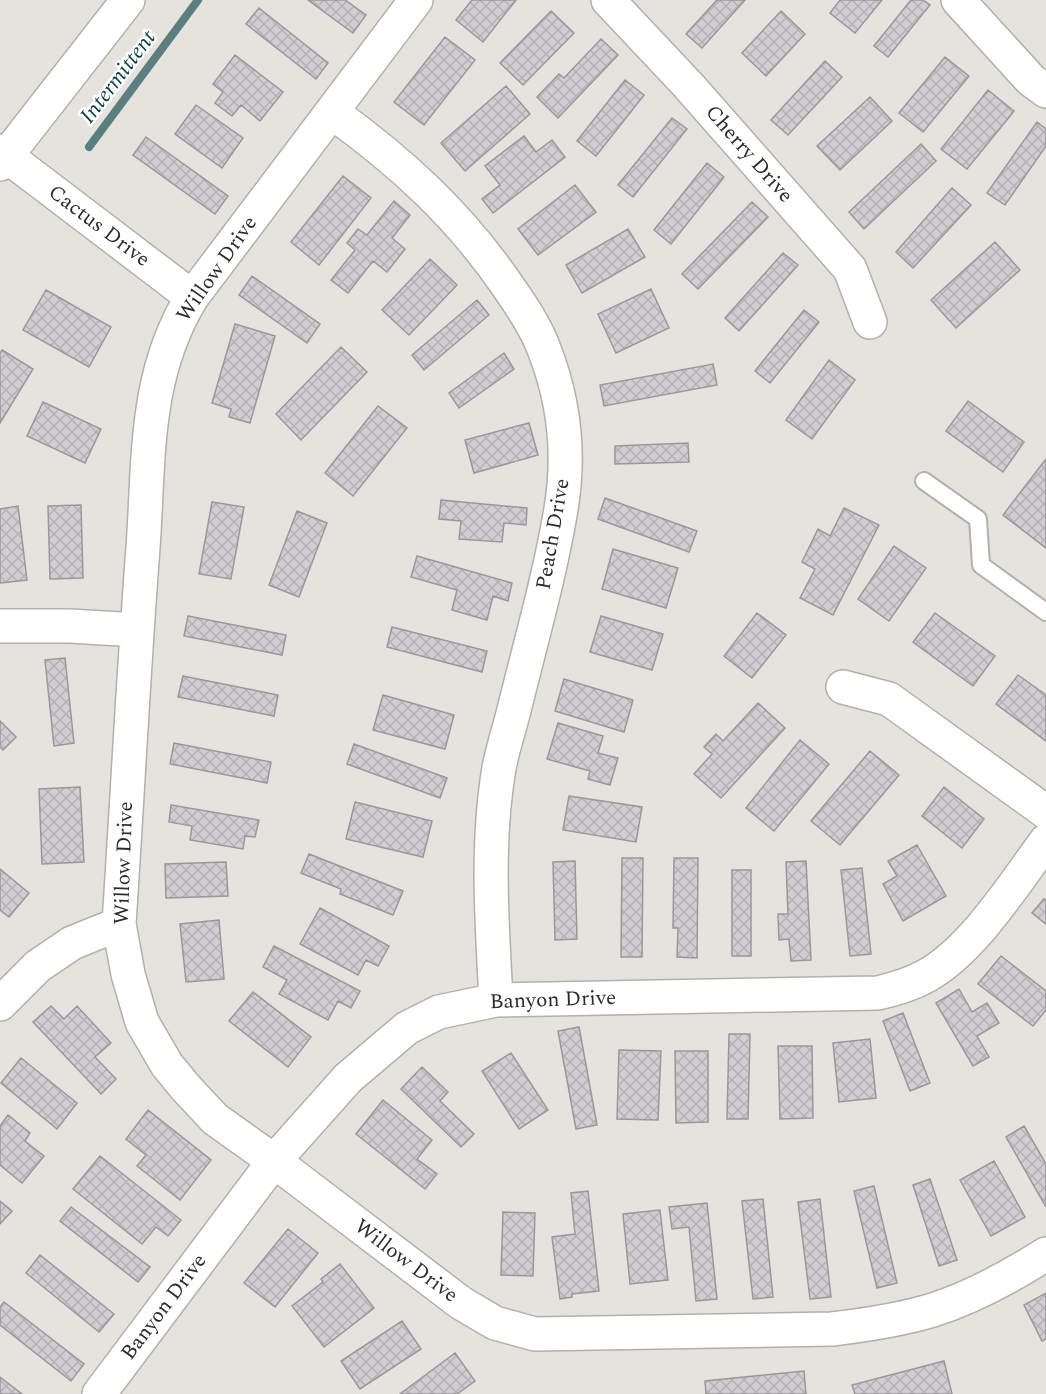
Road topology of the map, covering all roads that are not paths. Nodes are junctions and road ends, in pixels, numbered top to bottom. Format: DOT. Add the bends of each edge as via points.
graph roads {
  1 [pos="128,0"];
  2 [pos="416,0"];
  3 [pos="608,0"];
  4 [pos="958,0"];
  5 [pos="1046,91"];
  6 [pos="333,113"];
  7 [pos="2,157"];
  8 [pos="192,297"];
  9 [pos="870,322"];
  10 [pos="924,481"];
  11 [pos="1046,612"];
  12 [pos="0,626"];
  13 [pos="137,630"];
  14 [pos="843,687"];
  15 [pos="1046,812"];
  16 [pos="1046,841"];
  17 [pos="119,924"];
  18 [pos="496,1000"];
  19 [pos="0,1004"];
  20 [pos="274,1161"];
  21 [pos="1046,1254"];
  22 [pos="99,1394"];
  1 -- 7 [label="street"];
  2 -- 6 [label="street, Willow Drive"];
  3 -- 9 [label="street, Cherry Drive" via="850,269"];
  4 -- 5 [label="street" via="1030,80"];
  6 -- 8 [label="street, Willow Drive"];
  6 -- 18 [label="street, Peach Drive" via="411,173 476,244 522,307 544,347 556,386 565,438 561,508 499,768 493,828 490,894"];
  7 -- 8 [label="street, Cactus Drive"];
  8 -- 13 [label="street, Willow Drive" via="169,341 154,397"];
  10 -- 11 [label="lane" via="978,519 981,565"];
  12 -- 13 [label="street"];
  13 -- 17 [label="street, Willow Drive"];
  14 -- 15 [label="street" via="889,699"];
  16 -- 18 [label="street, Banyon Drive" via="982,925 951,958 903,987 878,993"];
  17 -- 19 [label="street" via="72,943 38,966"];
  17 -- 20 [label="street, Willow Drive" via="142,1022 167,1065 215,1119"];
  18 -- 20 [label="street, Banyon Drive" via="439,1012 407,1028 348,1078"];
  20 -- 21 [label="street, Willow Drive" via="461,1303 495,1323 535,1334 832,1329 880,1323 934,1310 1012,1275"];
  20 -- 22 [label="street, Banyon Drive"];
}
